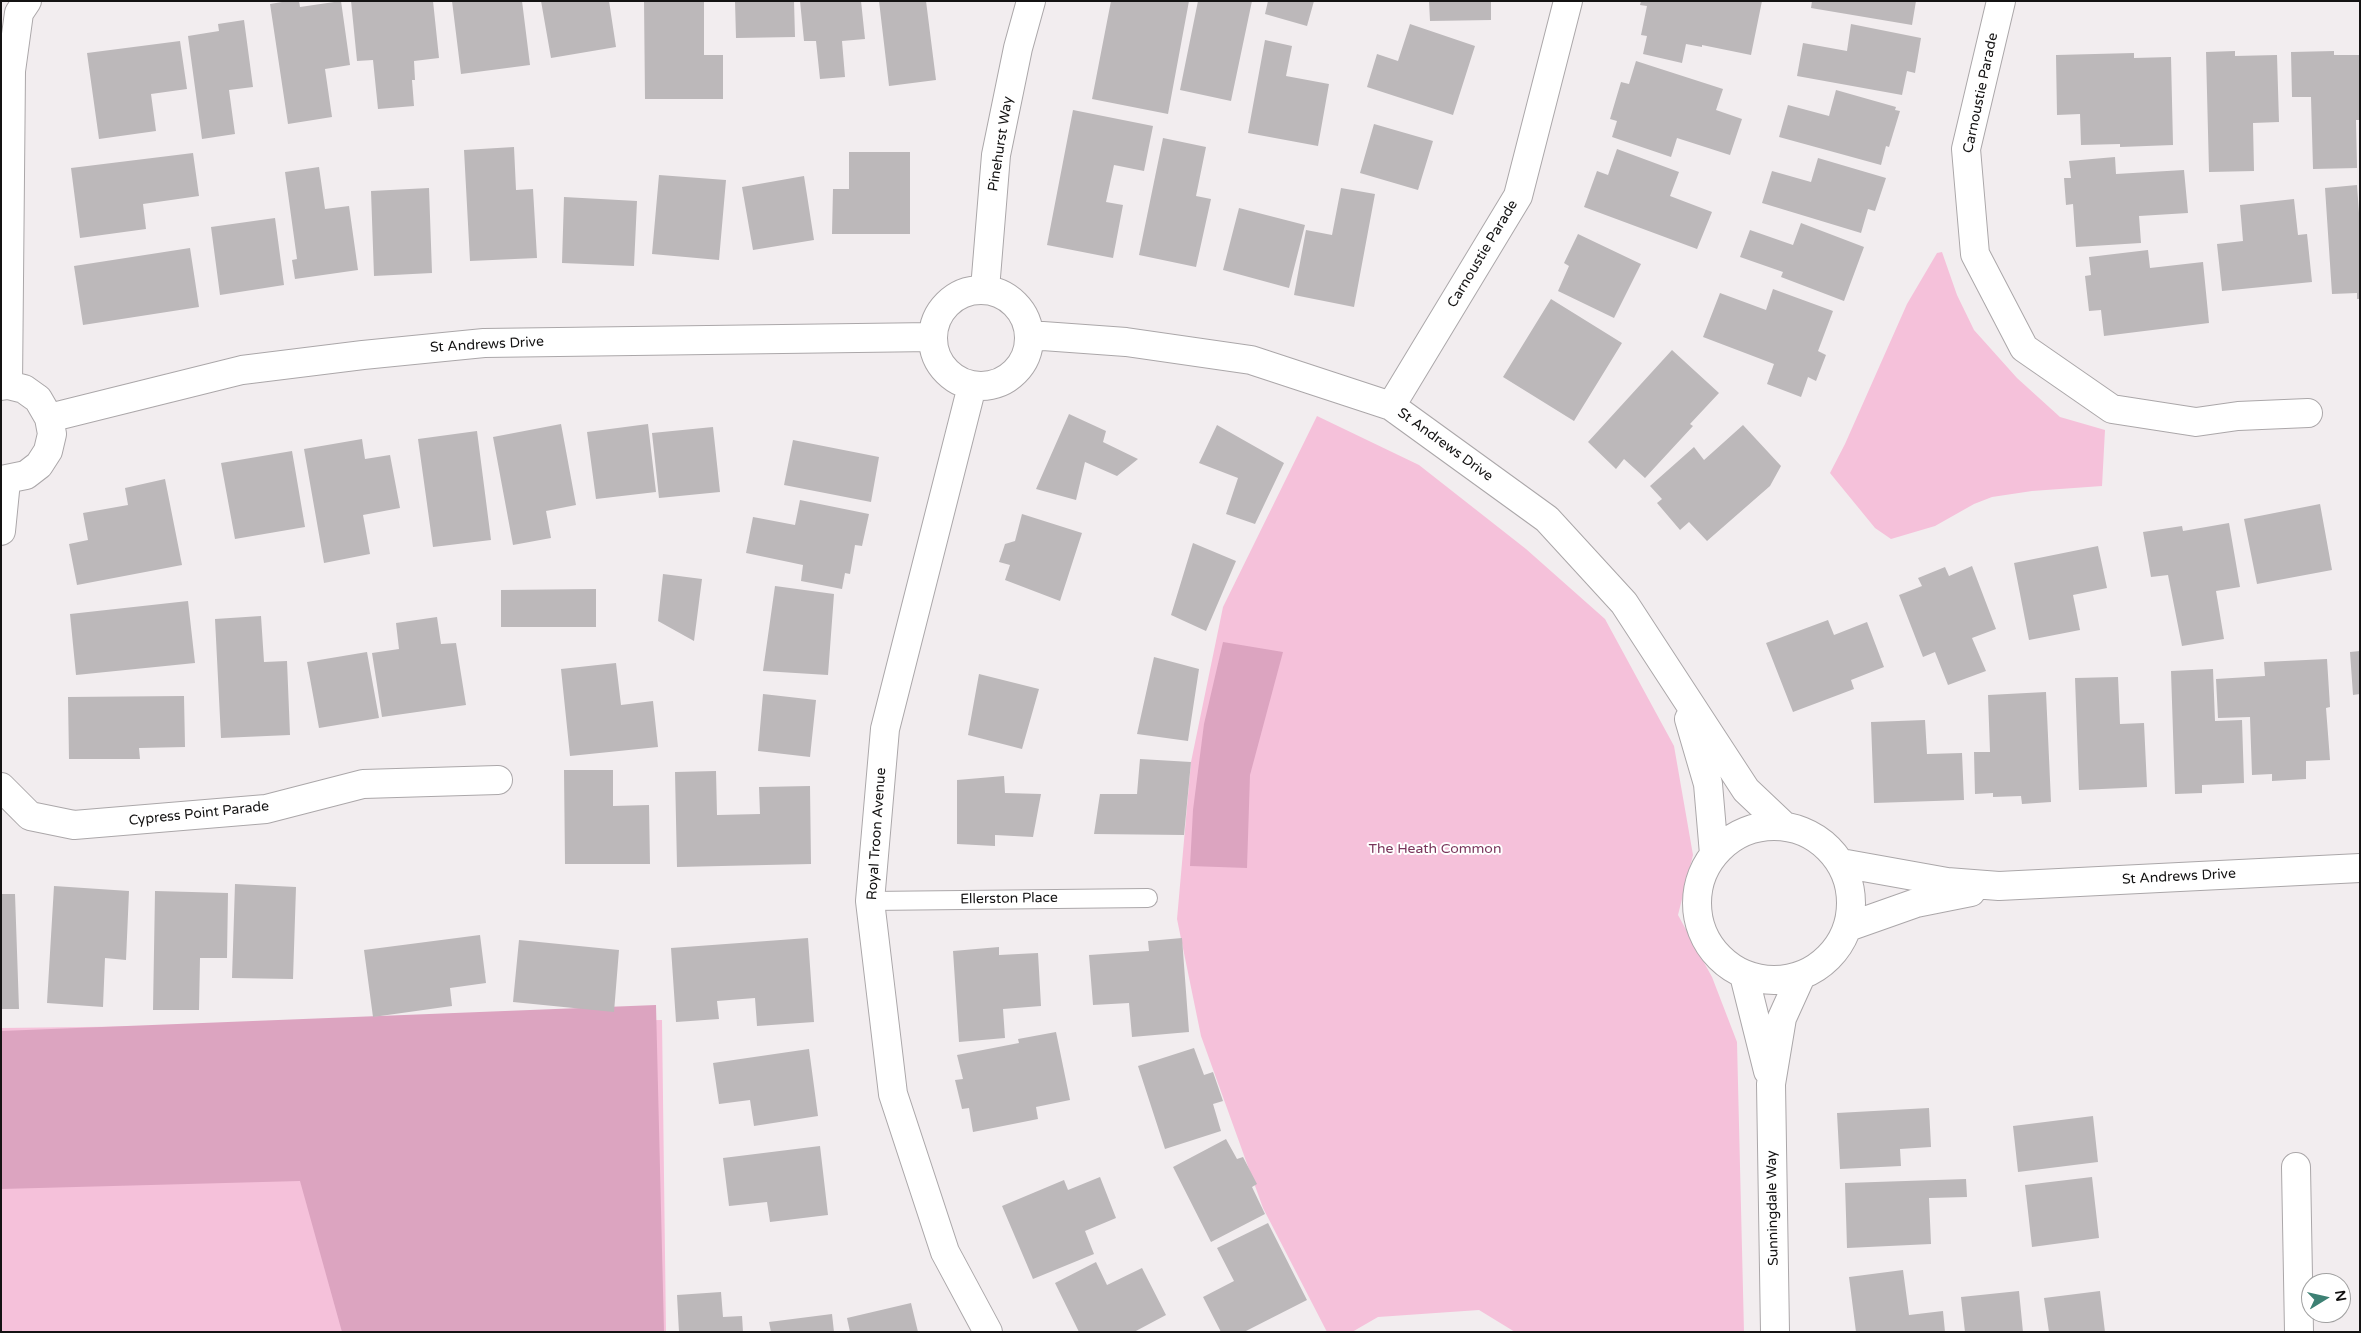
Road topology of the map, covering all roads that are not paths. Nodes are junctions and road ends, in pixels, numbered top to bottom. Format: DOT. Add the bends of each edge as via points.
graph roads {
  1 [pos="27,1"];
  2 [pos="1032,1"];
  3 [pos="1568,1"];
  4 [pos="2001,1"];
  5 [pos="985,289"];
  6 [pos="1029,335"];
  7 [pos="932,337"];
  8 [pos="4,385"];
  9 [pos="972,386"];
  10 [pos="1391,406"];
  11 [pos="2308,413"];
  12 [pos="49,418"];
  13 [pos="4,481"];
  14 [pos="1,532"];
  15 [pos="1682,693"];
  16 [pos="498,780"];
  17 [pos="1,787"];
  18 [pos="1783,825"];
  19 [pos="1714,854"];
  20 [pos="1841,863"];
  21 [pos="2360,868"];
  22 [pos="1999,886"];
  23 [pos="1148,898"];
  24 [pos="870,901"];
  25 [pos="1848,927"];
  26 [pos="1744,975"];
  27 [pos="1801,976"];
  28 [pos="1771,1084"];
  29 [pos="2296,1167"];
  30 [pos="988,1332"];
  31 [pos="1774,1332"];
  32 [pos="2298,1332"];
  1 -- 8 [label="street" via="19,13 11,71"];
  2 -- 5 [label="street, Pinehurst Way" via="1018,48 996,155"];
  3 -- 10 [label="street, Carnoustie Parade" via="1518,196"];
  4 -- 11 [label="street, Carnoustie Parade" via="1966,149 1975,254 2024,348 2112,409 2196,422 2238,416"];
  5 -- 6 [label="street" via="1015,303 1025,317"];
  5 -- 7 [label="street" via="957,295 944,306 935,320"];
  6 -- 9 [label="street" via="1027,352 1020,367 1008,379 992,385"];
  6 -- 10 [label="street, St Andrews Drive" via="1126,342 1251,360"];
  7 -- 9 [label="street" via="935,354 944,369 957,380"];
  7 -- 12 [label="street, St Andrews Drive" via="484,343 242,370"];
  8 -- 12 [label="street" via="24,389 38,399"];
  9 -- 24 [label="street, Royal Troon Avenue" via="885,729"];
  10 -- 15 [label="street, St Andrews Drive" via="1547,520 1624,603"];
  12 -- 13 [label="street" via="52,434 48,451 39,465 26,475"];
  13 -- 14 [label="street"];
  15 -- 18 [label="street, St Andrews Drive" via="1746,790"];
  15 -- 19 [label="street, St Andrews Drive" via="1708,784"];
  16 -- 17 [label="street, Cypress Point Parade" via="363,784 266,809 74,826 30,816"];
  18 -- 19 [label="street" via="1760,826 1734,835"];
  18 -- 20 [label="street" via="1809,833"];
  19 -- 26 [label="street" via="1704,870 1696,896 1698,923 1704,939 1721,960"];
  20 -- 22 [label="street, St Andrews Drive" via="1947,882"];
  20 -- 25 [label="street" via="1850,889"];
  21 -- 22 [label="street, St Andrews Drive"];
  22 -- 25 [label="street, St Andrews Drive" via="1916,903"];
  23 -- 24 [label="lane, Ellerston Place"];
  24 -- 30 [label="street, Royal Troon Avenue" via="893,1094 945,1252"];
  25 -- 27 [label="street" via="1835,951 1815,969"];
  26 -- 27 [label="street" via="1774,981"];
  26 -- 28 [label="street, Sunningdale Way"];
  27 -- 28 [label="street, Sunningdale Way" via="1782,1018"];
  28 -- 31 [label="street, Sunningdale Way"];
  29 -- 32 [label="street"];
}
